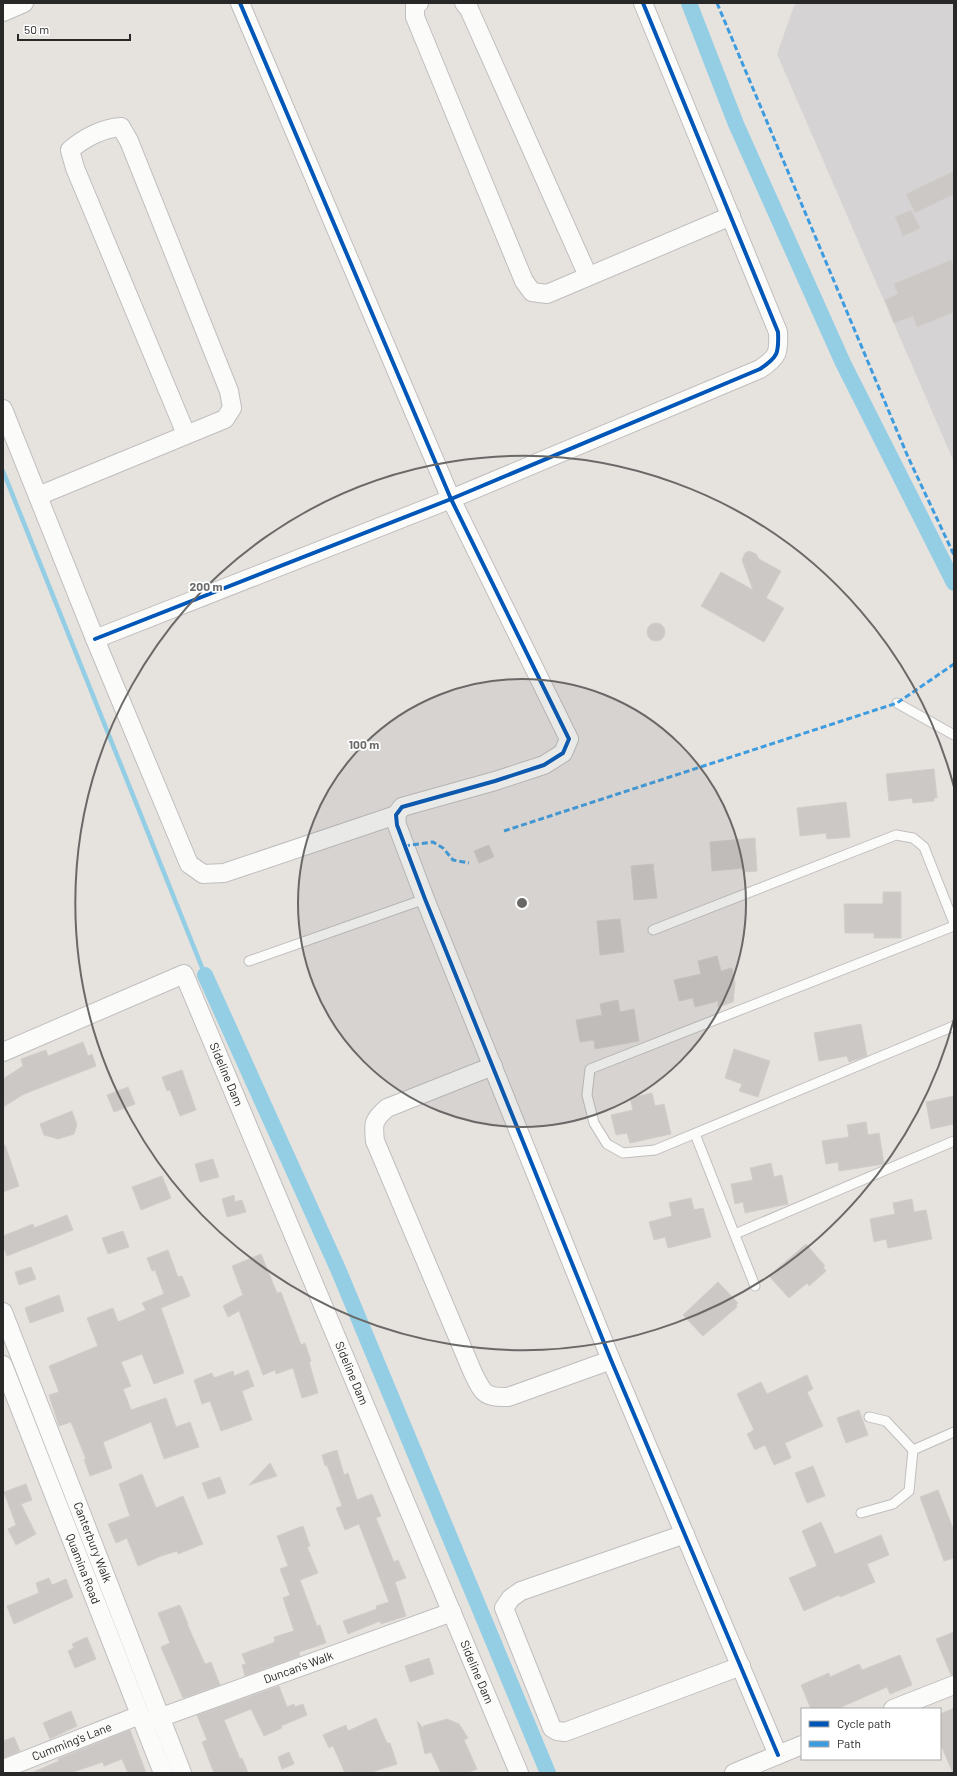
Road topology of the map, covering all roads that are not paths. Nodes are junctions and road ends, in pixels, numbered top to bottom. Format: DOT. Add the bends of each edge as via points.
graph roads {
  1 [pos="24,3"];
  2 [pos="240,3"];
  3 [pos="419,3"];
  4 [pos="464,3"];
  5 [pos="644,3"];
  6 [pos="3,12"];
  7 [pos="731,216"];
  8 [pos="588,276"];
  9 [pos="3,409"];
  10 [pos="186,434"];
  11 [pos="38,496"];
  12 [pos="451,500"];
  13 [pos="95,639"];
  14 [pos="897,703"];
  15 [pos="954,735"];
  16 [pos="396,815"];
  17 [pos="425,900"];
  18 [pos="954,923"];
  19 [pos="954,926"];
  20 [pos="653,930"];
  21 [pos="248,962"];
  22 [pos="954,1026"];
  23 [pos="3,1052"];
  24 [pos="493,1066"];
  25 [pos="695,1134"];
  26 [pos="954,1141"];
  27 [pos="734,1234"];
  28 [pos="755,1286"];
  29 [pos="3,1312"];
  30 [pos="611,1360"];
  31 [pos="3,1365"];
  32 [pos="869,1417"];
  33 [pos="954,1432"];
  34 [pos="912,1450"];
  35 [pos="862,1513"];
  36 [pos="685,1534"];
  37 [pos="452,1612"];
  38 [pos="741,1666"];
  39 [pos="954,1685"];
  40 [pos="896,1708"];
  41 [pos="150,1720"];
  42 [pos="801,1745"];
  43 [pos="778,1755"];
  44 [pos="3,1769"];
  45 [pos="163,1773"];
  46 [pos="182,1773"];
  47 [pos="519,1773"];
  48 [pos="734,1773"];
  1 -- 6 [label="street"];
  2 -- 12 [label="street"];
  3 -- 8 [label="street" via="415,6 415,16 524,281 532,292 547,294"];
  4 -- 8 [label="street"];
  5 -- 7 [label="street"];
  7 -- 8 [label="street"];
  7 -- 12 [label="street" via="778,332 779,350 773,361 760,369"];
  9 -- 11 [label="street"];
  10 -- 10 [label="street" via="226,419 232,408 230,391 129,141 121,127 110,128 79,142 70,150 75,168"];
  10 -- 11 [label="street"];
  11 -- 13 [label="street"];
  12 -- 13 [label="street"];
  12 -- 16 [label="street" via="569,739 563,753 544,765 402,806"];
  13 -- 16 [label="street" via="189,864 203,874 224,873"];
  14 -- 15 [label="lane"];
  16 -- 17 [label="street" via="397,826"];
  17 -- 21 [label="lane"];
  17 -- 24 [label="street"];
  18 -- 20 [label="lane" via="924,847 913,838 896,835"];
  19 -- 25 [label="lane" via="590,1069 587,1095 594,1123 607,1144 623,1153 655,1150"];
  22 -- 25 [label="lane"];
  23 -- 37 [label="street, Sideline Dam" via="175,978"];
  24 -- 30 [label="street"];
  24 -- 30 [label="street" via="387,1108 378,1115 373,1125 375,1142 483,1392 493,1398 508,1397"];
  25 -- 27 [label="lane"];
  26 -- 27 [label="lane"];
  27 -- 28 [label="lane"];
  29 -- 41 [label="street, Canterbury Walk"];
  30 -- 36 [label="street"];
  31 -- 41 [label="street, Quamina Road"];
  32 -- 34 [label="lane" via="886,1421"];
  33 -- 34 [label="lane"];
  34 -- 35 [label="lane" via="909,1491 893,1504"];
  36 -- 38 [label="street"];
  36 -- 38 [label="street" via="521,1591 511,1598 504,1608 552,1728 564,1732"];
  37 -- 41 [label="street, Duncan's Walk"];
  37 -- 47 [label="street, Sideline Dam"];
  38 -- 43 [label="street"];
  39 -- 40 [label="street"];
  41 -- 44 [label="street, Cumming's Lane"];
  41 -- 45 [label="street, Quamina Road"];
  41 -- 46 [label="street, Canterbury Walk"];
  42 -- 43 [label="street"];
  43 -- 48 [label="street"];
}
